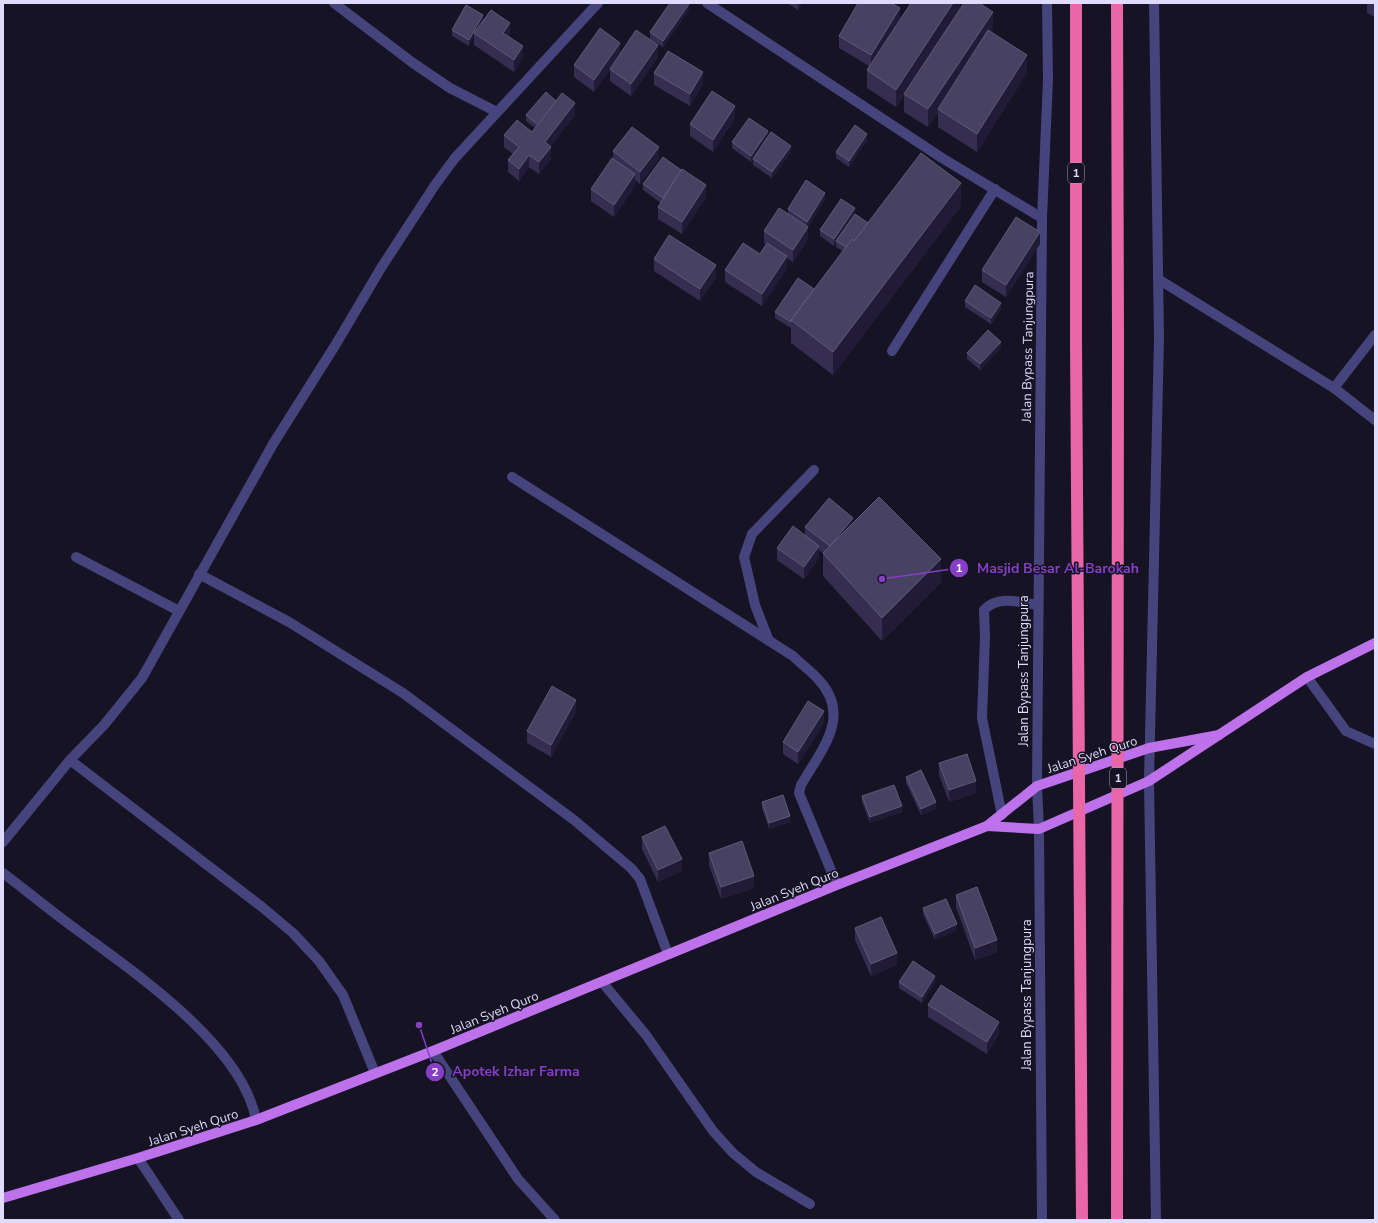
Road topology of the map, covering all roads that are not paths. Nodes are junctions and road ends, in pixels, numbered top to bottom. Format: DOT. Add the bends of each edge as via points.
graph roads {
  1 [pos="334,3"];
  2 [pos="598,3"];
  3 [pos="707,3"];
  4 [pos="1046,3"];
  5 [pos="1076,3"];
  6 [pos="1117,3"];
  7 [pos="1154,3"];
  8 [pos="497,112"];
  9 [pos="995,189"];
  10 [pos="1042,218"];
  11 [pos="1158,279"];
  12 [pos="1375,335"];
  13 [pos="892,351"];
  14 [pos="1334,388"];
  15 [pos="1375,420"];
  16 [pos="814,470"];
  17 [pos="512,477"];
  18 [pos="76,558"];
  19 [pos="199,574"];
  20 [pos="1038,605"];
  21 [pos="179,612"];
  22 [pos="769,642"];
  23 [pos="1375,642"];
  24 [pos="1307,677"];
  25 [pos="1219,735"];
  26 [pos="1375,744"];
  27 [pos="1149,748"];
  28 [pos="70,760"];
  29 [pos="1149,781"];
  30 [pos="1037,786"];
  31 [pos="1002,815"];
  32 [pos="987,826"];
  33 [pos="1039,829"];
  34 [pos="3,842"];
  35 [pos="3,873"];
  36 [pos="837,885"];
  37 [pos="668,954"];
  38 [pos="602,982"];
  39 [pos="433,1051"];
  40 [pos="375,1073"];
  41 [pos="256,1120"];
  42 [pos="138,1158"];
  43 [pos="3,1198"];
  44 [pos="810,1204"];
  45 [pos="179,1220"];
  46 [pos="555,1220"];
  47 [pos="1042,1220"];
  48 [pos="1082,1220"];
  49 [pos="1117,1220"];
  50 [pos="1156,1220"];
  1 -- 8 [label="street" via="450,88"];
  2 -- 8 [label="street"];
  3 -- 9 [label="street" via="942,158"];
  4 -- 10 [label="street, Jalan Bypass Tanjungpura" via="1048,80"];
  5 -- 48 [label="highway, 1, bridge"];
  6 -- 49 [label="highway, 1, bridge"];
  7 -- 11 [label="street"];
  8 -- 19 [label="street" via="455,158 381,268 273,444"];
  9 -- 10 [label="street"];
  9 -- 13 [label="street"];
  10 -- 20 [label="street, Jalan Bypass Tanjungpura"];
  11 -- 14 [label="street"];
  11 -- 27 [label="street" via="1159,338"];
  12 -- 14 [label="street"];
  14 -- 15 [label="street"];
  16 -- 22 [label="street" via="752,534 744,557 755,605"];
  17 -- 22 [label="street"];
  18 -- 21 [label="street"];
  19 -- 21 [label="street"];
  19 -- 37 [label="street" via="289,622 403,693 574,820 640,879"];
  20 -- 30 [label="street, Jalan Bypass Tanjungpura"];
  20 -- 31 [label="street" via="1000,600 990,603 984,610 982,718"];
  21 -- 28 [label="street" via="142,678 104,725"];
  22 -- 36 [label="street" via="793,656 819,679 835,712 834,726 799,793"];
  23 -- 24 [label="main road, Jalan Syeh Quro"];
  24 -- 25 [label="main road, Jalan Syeh Quro"];
  24 -- 26 [label="street" via="1346,731"];
  25 -- 27 [label="main road, Jalan Syeh Quro"];
  25 -- 29 [label="main road, Jalan Syeh Quro"];
  27 -- 29 [label="street"];
  27 -- 30 [label="main road, Jalan Syeh Quro"];
  28 -- 34 [label="street"];
  28 -- 40 [label="street" via="293,933 319,961 343,995"];
  29 -- 33 [label="main road, Jalan Syeh Quro"];
  29 -- 50 [label="street"];
  30 -- 31 [label="main road, Jalan Syeh Quro"];
  30 -- 33 [label="street, Jalan Bypass Tanjungpura"];
  31 -- 32 [label="main road, Jalan Syeh Quro"];
  32 -- 33 [label="main road, Jalan Syeh Quro"];
  32 -- 36 [label="main road, Jalan Syeh Quro"];
  33 -- 47 [label="street, Jalan Bypass Tanjungpura"];
  35 -- 41 [label="street" via="175,1006 207,1037 234,1071 253,1104"];
  36 -- 37 [label="main road, Jalan Syeh Quro"];
  37 -- 38 [label="main road, Jalan Syeh Quro"];
  38 -- 39 [label="main road, Jalan Syeh Quro"];
  38 -- 44 [label="street" via="646,1035 713,1132 756,1172"];
  39 -- 40 [label="main road, Jalan Syeh Quro"];
  39 -- 46 [label="street" via="518,1179"];
  40 -- 41 [label="main road, Jalan Syeh Quro"];
  41 -- 42 [label="main road, Jalan Syeh Quro"];
  42 -- 43 [label="main road, Jalan Syeh Quro"];
  42 -- 45 [label="street"];
}
